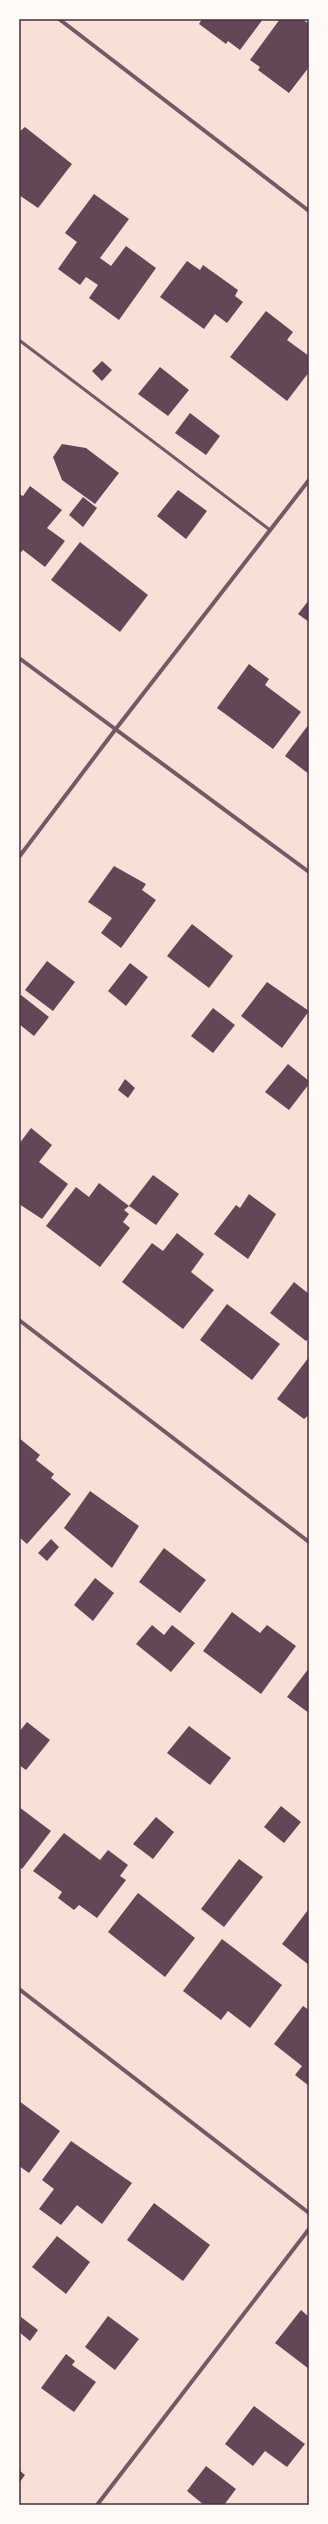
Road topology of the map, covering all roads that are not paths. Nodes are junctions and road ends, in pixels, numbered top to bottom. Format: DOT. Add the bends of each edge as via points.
graph roads {
  1 [pos="59,19"];
  2 [pos="309,211"];
  3 [pos="19,340"];
  4 [pos="309,480"];
  5 [pos="270,530"];
  6 [pos="19,658"];
  7 [pos="115,730"];
  8 [pos="19,857"];
  9 [pos="309,872"];
  10 [pos="19,1320"];
  11 [pos="309,1542"];
  12 [pos="19,1989"];
  13 [pos="309,2213"];
  14 [pos="309,2229"];
  15 [pos="96,2505"];
  1 -- 2 [label="street"];
  3 -- 5 [label="lane"];
  4 -- 5 [label="street"];
  5 -- 7 [label="street"];
  6 -- 7 [label="street"];
  7 -- 8 [label="street"];
  7 -- 9 [label="street"];
  10 -- 11 [label="street"];
  12 -- 13 [label="street"];
  14 -- 15 [label="street"];
}
